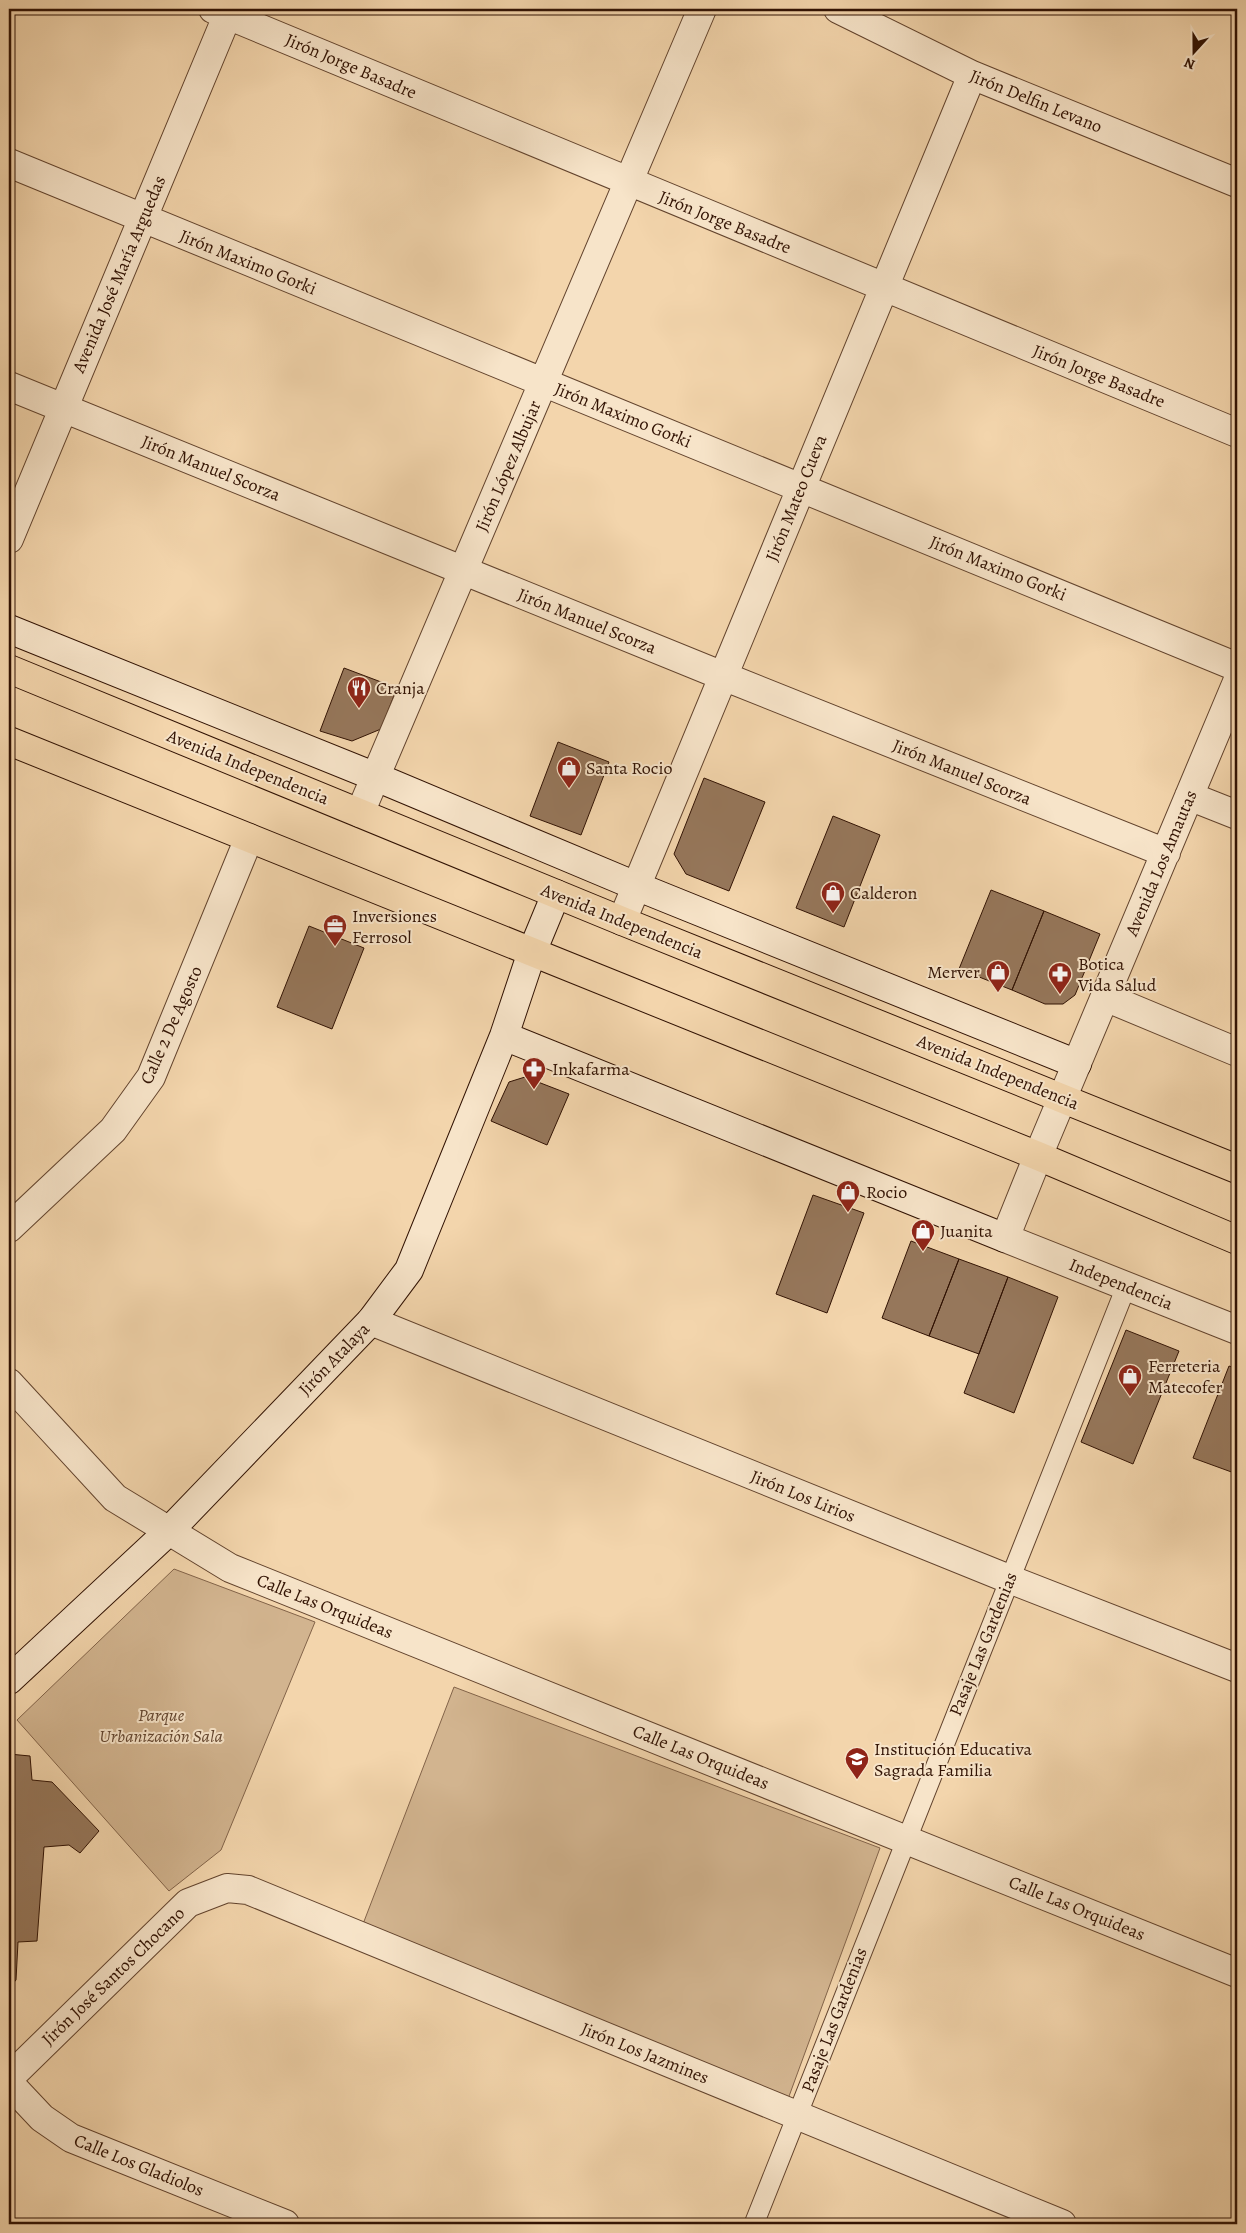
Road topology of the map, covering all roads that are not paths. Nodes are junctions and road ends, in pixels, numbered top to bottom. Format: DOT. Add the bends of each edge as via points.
graph roads {
  1 [pos="702,9"];
  2 [pos="838,9"];
  3 [pos="224,11"];
  4 [pos="972,75"];
  5 [pos="9,164"];
  6 [pos="629,182"];
  7 [pos="1237,183"];
  8 [pos="143,218"];
  9 [pos="884,287"];
  10 [pos="544,383"];
  11 [pos="9,386"];
  12 [pos="63,408"];
  13 [pos="1237,433"];
  14 [pos="801,487"];
  15 [pos="9,539"];
  16 [pos="464,571"];
  17 [pos="9,629"];
  18 [pos="1237,667"];
  19 [pos="9,668"];
  20 [pos="723,676"];
  21 [pos="1237,682"];
  22 [pos="9,741"];
  23 [pos="376,777"];
  24 [pos="1189,796"];
  25 [pos="360,813"];
  26 [pos="1237,815"];
  27 [pos="249,838"];
  28 [pos="1166,853"];
  29 [pos="636,886"];
  30 [pos="556,894"];
  31 [pos="622,921"];
  32 [pos="532,952"];
  33 [pos="1105,997"];
  34 [pos="504,1036"];
  35 [pos="1237,1052"];
  36 [pos="1076,1064"];
  37 [pos="1062,1098"];
  38 [pos="1038,1156"];
  39 [pos="1237,1169"];
  40 [pos="9,1228"];
  41 [pos="1005,1238"];
  42 [pos="1237,1240"];
  43 [pos="1126,1287"];
  44 [pos="370,1321"];
  45 [pos="1237,1330"];
  46 [pos="9,1383"];
  47 [pos="169,1531"];
  48 [pos="1009,1579"];
  49 [pos="1237,1668"];
  50 [pos="9,1680"];
  51 [pos="906,1839"];
  52 [pos="227,1888"];
  53 [pos="1237,1973"];
  54 [pos="9,2078"];
  55 [pos="9,2083"];
  56 [pos="797,2115"];
  57 [pos="284,2224"];
  58 [pos="754,2224"];
  59 [pos="1062,2224"];
  1 -- 6 [label="street, Jirón López Albujar"];
  2 -- 4 [label="street, Jirón Delfin Levano"];
  3 -- 6 [label="street, Jirón Jorge Basadre"];
  3 -- 8 [label="street, Avenida José María Arguedas"];
  4 -- 7 [label="street, Jirón Delfin Levano"];
  4 -- 9 [label="street, Jirón Mateo Cueva"];
  5 -- 8 [label="street, Jirón Maximo Gorki"];
  6 -- 9 [label="street, Jirón Jorge Basadre"];
  6 -- 10 [label="street, Jirón López Albujar"];
  8 -- 10 [label="street, Jirón Maximo Gorki"];
  8 -- 12 [label="street, Avenida José María Arguedas"];
  9 -- 13 [label="street, Jirón Jorge Basadre"];
  9 -- 14 [label="street, Jirón Mateo Cueva"];
  10 -- 14 [label="street, Jirón Maximo Gorki"];
  10 -- 16 [label="street, Jirón López Albujar"];
  11 -- 12 [label="street, Jirón Manuel Scorza"];
  12 -- 15 [label="street, Avenida José María Arguedas"];
  12 -- 16 [label="street, Jirón Manuel Scorza"];
  14 -- 18 [label="street, Jirón Maximo Gorki"];
  14 -- 20 [label="street, Jirón Mateo Cueva"];
  16 -- 20 [label="street, Jirón Manuel Scorza"];
  16 -- 23 [label="street, Jirón López Albujar"];
  17 -- 23 [label="street, Avenida Independencia"];
  19 -- 25 [label="main road, Avenida Independencia"];
  20 -- 28 [label="street, Jirón Manuel Scorza"];
  20 -- 29 [label="street, Jirón Mateo Cueva"];
  21 -- 24 [label="street, Avenida Los Amautas"];
  22 -- 27 [label="main road"];
  23 -- 25 [label="street, Jirón López Albujar"];
  23 -- 29 [label="street, Avenida Independencia"];
  24 -- 26 [label="street"];
  24 -- 28 [label="street, Avenida Los Amautas"];
  25 -- 30 [label="main road, Avenida Independencia"];
  27 -- 32 [label="main road"];
  27 -- 40 [label="street, Calle 2 De Agosto" via="151,1077 113,1130"];
  28 -- 33 [label="street, Avenida Los Amautas"];
  29 -- 31 [label="street, Jirón Mateo Cueva"];
  29 -- 36 [label="street, Avenida Independencia"];
  30 -- 31 [label="main road, Avenida Independencia"];
  30 -- 32 [label="street, Jirón Atalaya"];
  31 -- 37 [label="main road, Avenida Independencia"];
  32 -- 34 [label="street, Jirón Atalaya"];
  32 -- 38 [label="main road"];
  33 -- 35 [label="street"];
  33 -- 36 [label="street, Avenida Los Amautas"];
  34 -- 41 [label="street"];
  34 -- 44 [label="street, Jirón Atalaya" via="409,1270"];
  36 -- 37 [label="street, Avenida Los Amautas"];
  37 -- 38 [label="street, Avenida Los Amautas"];
  37 -- 39 [label="main road, Avenida Independencia"];
  38 -- 41 [label="street, Avenida Los Amautas"];
  38 -- 42 [label="main road"];
  41 -- 43 [label="street, Independencia"];
  43 -- 45 [label="street, Independencia"];
  43 -- 48 [label="lane, Pasaje Las Gardenias"];
  44 -- 47 [label="street, Jirón Atalaya"];
  44 -- 48 [label="street, Jirón Los Lirios"];
  46 -- 47 [label="street, Calle Las Orquideas" via="115,1498"];
  47 -- 50 [label="street, Jirón Atalaya"];
  47 -- 51 [label="street, Calle Las Orquideas" via="230,1568"];
  48 -- 49 [label="street, Jirón Los Lirios"];
  48 -- 51 [label="lane, Pasaje Las Gardenias"];
  51 -- 53 [label="street, Calle Las Orquideas"];
  51 -- 56 [label="lane, Pasaje Las Gardenias"];
  52 -- 54 [label="street, Jirón José Santos Chocano" via="188,1903"];
  52 -- 56 [label="street, Jirón Los Jazmines" via="248,1890"];
  55 -- 57 [label="street, Calle Los Gladiolos" via="42,2118 71,2138"];
  56 -- 58 [label="lane, Pasaje Las Gardenias"];
  56 -- 59 [label="street, Jirón Los Jazmines"];
}
